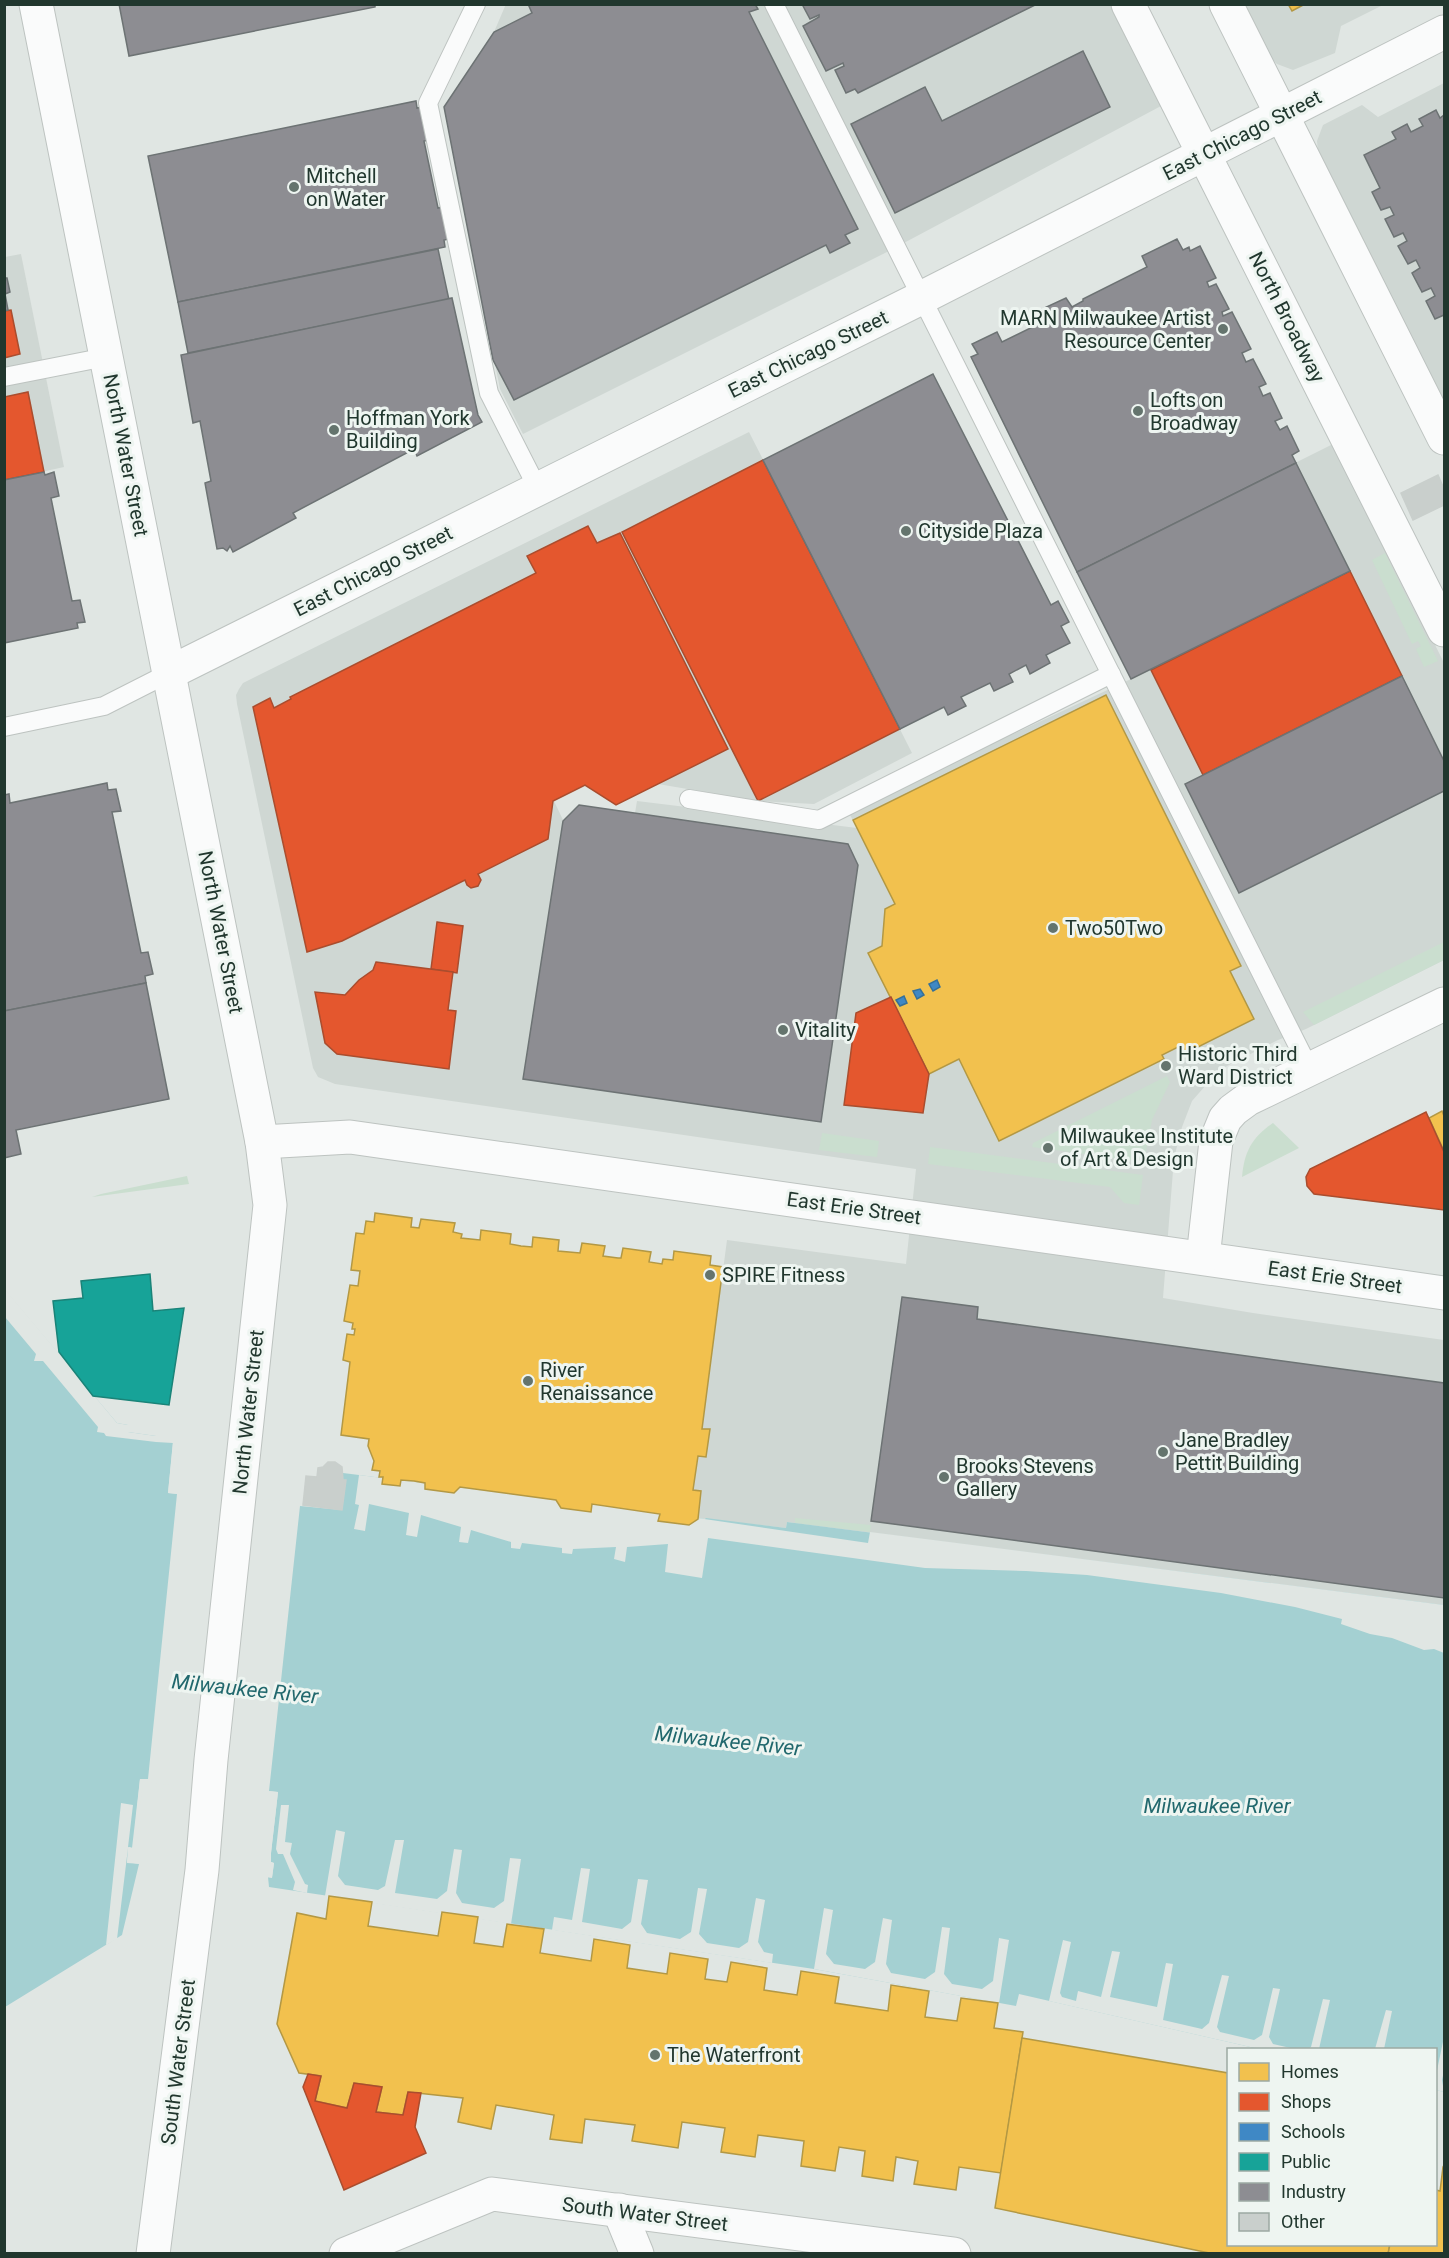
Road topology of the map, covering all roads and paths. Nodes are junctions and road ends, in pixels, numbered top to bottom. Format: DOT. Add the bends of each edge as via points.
graph roads {
  1 [pos="36,4"];
  2 [pos="476,4"];
  3 [pos="774,4"];
  4 [pos="1128,4"];
  5 [pos="1226,4"];
  6 [pos="1444,32"];
  7 [pos="1282,115"];
  8 [pos="1204,154"];
  9 [pos="923,297"];
  10 [pos="106,357"];
  11 [pos="4,377"];
  12 [pos="1444,438"];
  13 [pos="538,489"];
  14 [pos="1444,630"];
  15 [pos="169,673"];
  16 [pos="1111,674"];
  17 [pos="4,727"];
  18 [pos="689,799"];
  19 [pos="1444,1004"];
  20 [pos="1310,1070"];
  21 [pos="262,1143"];
  22 [pos="1203,1258"];
  23 [pos="1444,1293"];
  24 [pos="202,1870"];
  25 [pos="620,2211"];
  26 [pos="153,2253"];
  27 [pos="346,2253"];
  28 [pos="637,2253"];
  29 [pos="954,2253"];
  1 -- 10 [label="street, North Water Street"];
  2 -- 13 [label="lane" via="428,103 489,393"];
  3 -- 9 [label="lane"];
  4 -- 8 [label="street, North Broadway"];
  5 -- 7 [label="street"];
  6 -- 7 [label="street, East Chicago Street"];
  7 -- 8 [label="street, East Chicago Street"];
  7 -- 12 [label="street"];
  8 -- 9 [label="street, East Chicago Street"];
  8 -- 14 [label="street, North Broadway"];
  9 -- 13 [label="street, East Chicago Street"];
  9 -- 16 [label="lane"];
  10 -- 11 [label="lane"];
  10 -- 15 [label="street, North Water Street"];
  13 -- 15 [label="street, East Chicago Street"];
  15 -- 17 [label="lane" via="104,706"];
  15 -- 21 [label="street, North Water Street"];
  16 -- 18 [label="lane" via="819,820"];
  16 -- 20 [label="lane"];
  19 -- 20 [label="street"];
  20 -- 22 [label="street" via="1248,1099 1225,1119 1216,1141"];
  21 -- 22 [label="street, East Erie Street" via="350,1137"];
  21 -- 24 [label="street, North Water Street" via="270,1206"];
  22 -- 23 [label="street, East Erie Street"];
  24 -- 26 [label="street, South Water Street"];
  25 -- 27 [label="street, South Water Street" via="492,2194"];
  25 -- 28 [label="street"];
  25 -- 29 [label="street, South Water Street"];
}
